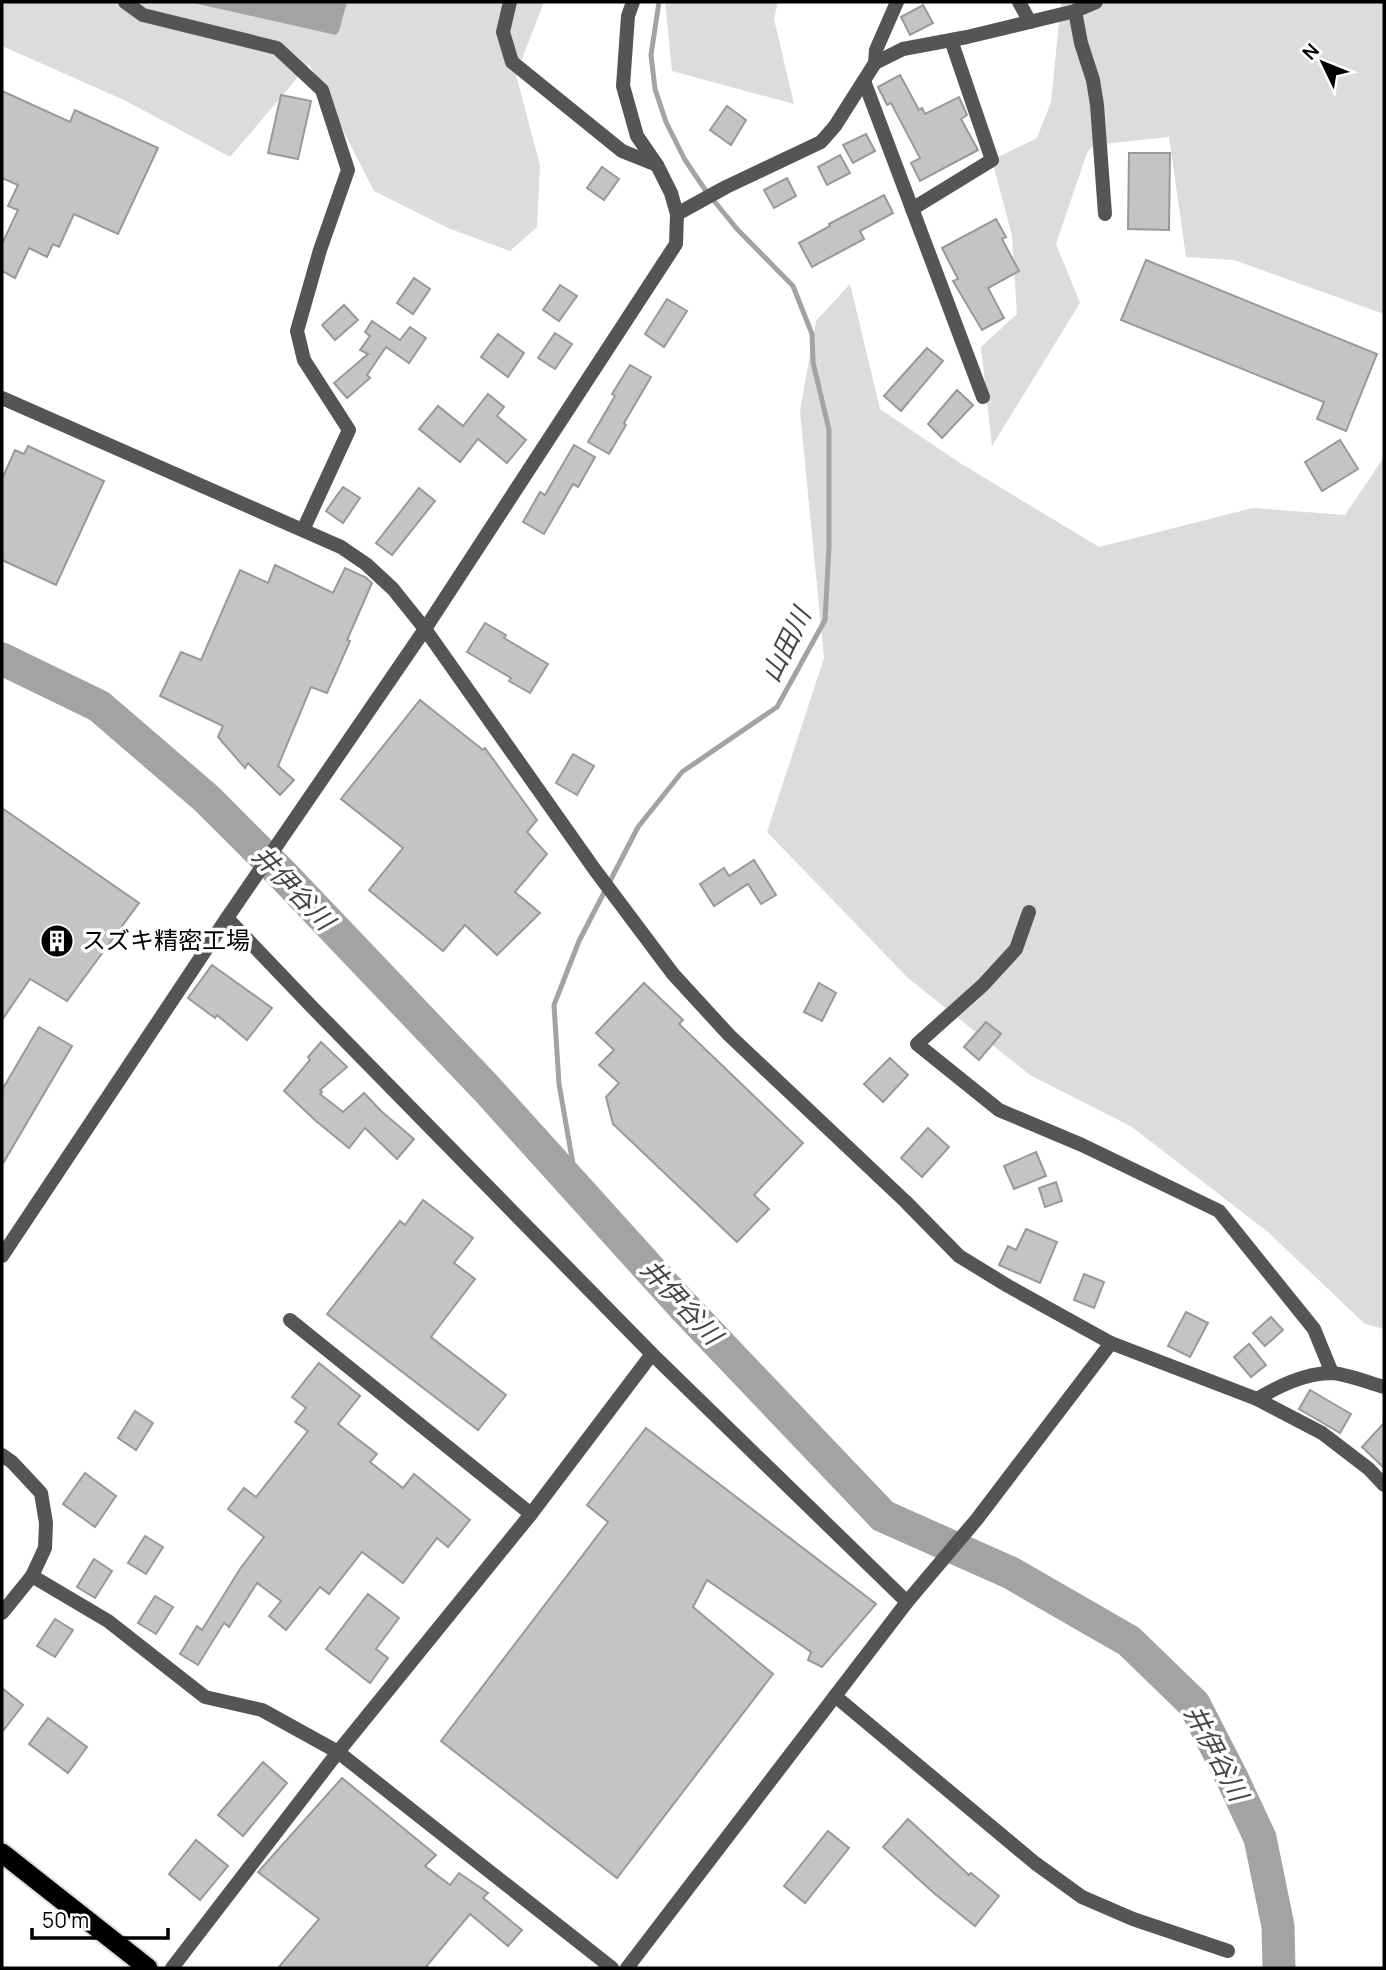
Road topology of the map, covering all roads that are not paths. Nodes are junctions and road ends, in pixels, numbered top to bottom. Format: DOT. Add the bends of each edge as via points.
graph roads {
  1 [pos="125,2"];
  2 [pos="510,2"];
  3 [pos="633,2"];
  4 [pos="897,2"];
  5 [pos="1019,2"];
  6 [pos="1096,2"];
  7 [pos="1075,11"];
  8 [pos="1030,22"];
  9 [pos="951,40"];
  10 [pos="875,63"];
  11 [pos="864,81"];
  12 [pos="657,166"];
  13 [pos="912,209"];
  14 [pos="683,210"];
  15 [pos="1105,214"];
  16 [pos="983,397"];
  17 [pos="2,398"];
  18 [pos="303,530"];
  19 [pos="425,629"];
  20 [pos="1029,912"];
  21 [pos="227,918"];
  22 [pos="2,1256"];
  23 [pos="290,1320"];
  24 [pos="1111,1343"];
  25 [pos="652,1353"];
  26 [pos="1332,1373"];
  27 [pos="1384,1387"];
  28 [pos="1257,1399"];
  29 [pos="2,1455"];
  30 [pos="1384,1485"];
  31 [pos="531,1514"];
  32 [pos="32,1576"];
  33 [pos="908,1602"];
  34 [pos="2,1613"];
  35 [pos="835,1696"];
  36 [pos="338,1752"];
  37 [pos="2,1853"];
  38 [pos="1228,1951"];
  39 [pos="148,1968"];
  40 [pos="172,1968"];
  41 [pos="611,1968"];
  42 [pos="627,1968"];
  1 -- 18 [label="street" via="143,15 277,48 322,90 348,170 297,331 304,360 349,430"];
  2 -- 12 [label="street" via="503,32 512,62 622,151"];
  3 -- 12 [label="street" via="623,86 637,136"];
  4 -- 10 [label="street"];
  5 -- 8 [label="street"];
  6 -- 7 [label="street"];
  7 -- 8 [label="street"];
  7 -- 15 [label="street" via="1097,105"];
  8 -- 9 [label="street"];
  9 -- 10 [label="street" via="903,49"];
  9 -- 13 [label="street" via="992,160"];
  10 -- 11 [label="street"];
  11 -- 13 [label="street"];
  11 -- 14 [label="street" via="821,142"];
  12 -- 14 [label="street"];
  13 -- 16 [label="street"];
  14 -- 19 [label="street" via="676,244"];
  17 -- 18 [label="street"];
  18 -- 19 [label="street" via="366,564"];
  19 -- 21 [label="street"];
  19 -- 24 [label="street" via="595,870 673,974 729,1035 959,1256"];
  20 -- 26 [label="street" via="1016,949 917,1044 999,1110 1219,1211 1314,1329"];
  21 -- 22 [label="street"];
  21 -- 25 [label="street"];
  23 -- 31 [label="street"];
  24 -- 28 [label="street"];
  24 -- 33 [label="street"];
  25 -- 31 [label="street"];
  25 -- 33 [label="street"];
  26 -- 27 [label="street"];
  26 -- 28 [label="street" via="1283,1384"];
  28 -- 30 [label="street" via="1322,1433"];
  29 -- 32 [label="street" via="41,1493 45,1548"];
  31 -- 36 [label="street"];
  32 -- 34 [label="street"];
  32 -- 36 [label="street" via="108,1621 205,1697 262,1710"];
  33 -- 35 [label="street"];
  35 -- 38 [label="street" via="1082,1897"];
  35 -- 42 [label="street"];
  36 -- 40 [label="street"];
  36 -- 41 [label="street"];
  37 -- 39 [label="highway"];
}
